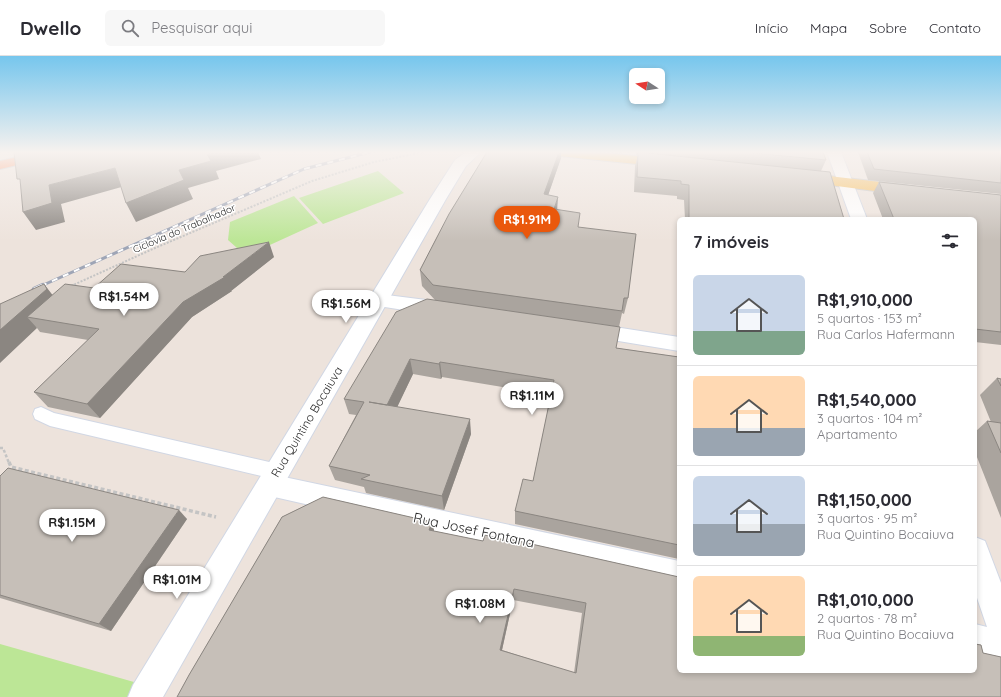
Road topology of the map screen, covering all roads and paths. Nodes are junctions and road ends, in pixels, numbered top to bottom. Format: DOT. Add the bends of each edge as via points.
graph roads {
  1 [pos="310,182"];
  2 [pos="449,182"];
  3 [pos="836,182"];
  4 [pos="846,183"];
  5 [pos="923,192"];
  6 [pos="858,217"];
  7 [pos="70,286"];
  8 [pos="379,300"];
  9 [pos="458,311"];
  10 [pos="569,328"];
  11 [pos="677,344"];
  12 [pos="41,414"];
  13 [pos="0,448"];
  14 [pos="11,467"];
  15 [pos="5,473"];
  16 [pos="274,478"];
  17 [pos="246,525"];
  18 [pos="977,556"];
  19 [pos="677,575"];
  20 [pos="1001,625"];
  21 [pos="977,640"];
  22 [pos="1001,646"];
  23 [pos="145,697"];
  1 -- 7 [label="path, Ciclovia do Trabalhador"];
  2 -- 8 [label="street, Rua Quintino Bocaiuva"];
  3 -- 4 [label="main road"];
  4 -- 5 [label="main road"];
  4 -- 6 [label="street"];
  8 -- 9 [label="street"];
  8 -- 16 [label="street, Rua Quintino Bocaiuva"];
  10 -- 11 [label="street"];
  12 -- 16 [label="lane" via="50,419"];
  13 -- 14 [label="path" via="4,448"];
  14 -- 15 [label="path"];
  14 -- 17 [label="path"];
  16 -- 17 [label="street, Rua Quintino Bocaiuva"];
  16 -- 19 [label="street, Rua Josef Fontana"];
  17 -- 23 [label="street, Rua Quintino Bocaiuva"];
  18 -- 20 [label="street"];
  21 -- 22 [label="street"];
}
